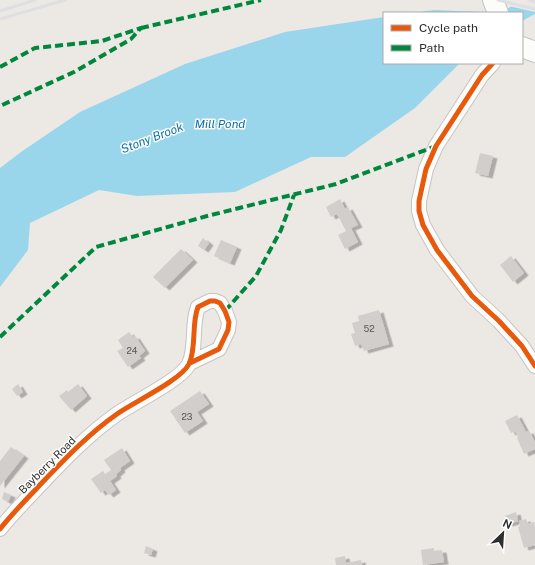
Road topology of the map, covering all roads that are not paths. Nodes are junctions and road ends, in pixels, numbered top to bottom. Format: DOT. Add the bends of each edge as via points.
graph roads {
  1 [pos="523,47"];
  2 [pos="535,52"];
  3 [pos="492,64"];
  4 [pos="190,363"];
  5 [pos="535,366"];
  6 [pos="0,529"];
  1 -- 2 [label="main road"];
  3 -- 5 [label="street" via="482,75 436,146 426,169 419,211 423,225 437,250 472,296 522,346"];
  4 -- 6 [label="street, Bayberry Road" via="175,378 117,414 70,454"];
}
